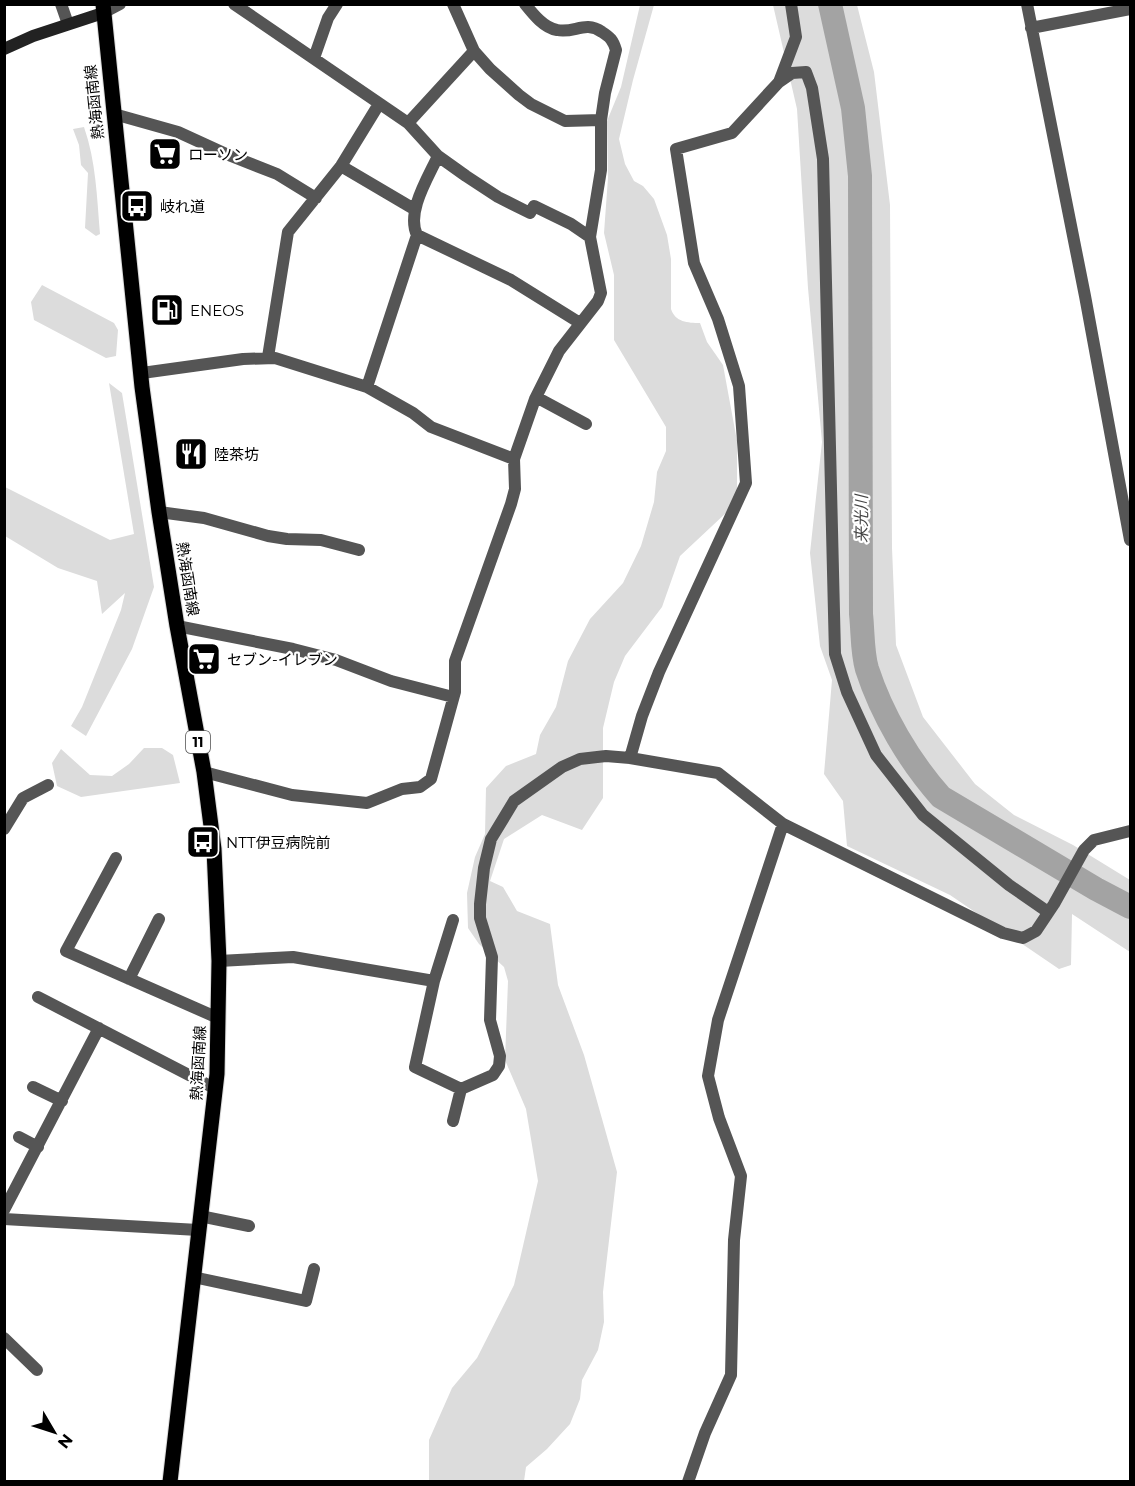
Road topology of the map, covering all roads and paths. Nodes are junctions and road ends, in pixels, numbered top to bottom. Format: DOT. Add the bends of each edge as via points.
graph roads {
  1 [pos="61,4"];
  2 [pos="120,4"];
  3 [pos="234,4"];
  4 [pos="337,4"];
  5 [pos="453,4"];
  6 [pos="525,4"];
  7 [pos="791,4"];
  8 [pos="1027,4"];
  9 [pos="103,8"];
  10 [pos="1131,9"];
  11 [pos="68,24"];
  12 [pos="1031,28"];
  13 [pos="4,49"];
  14 [pos="474,51"];
  15 [pos="314,58"];
  16 [pos="779,82"];
  17 [pos="379,104"];
  18 [pos="114,114"];
  19 [pos="601,120"];
  20 [pos="408,123"];
  21 [pos="438,156"];
  22 [pos="342,166"];
  23 [pos="316,198"];
  24 [pos="414,209"];
  25 [pos="417,236"];
  26 [pos="590,237"];
  27 [pos="580,323"];
  28 [pos="268,357"];
  29 [pos="142,374"];
  30 [pos="367,387"];
  31 [pos="536,398"];
  32 [pos="586,424"];
  33 [pos="514,459"];
  34 [pos="159,512"];
  35 [pos="1131,540"];
  36 [pos="359,550"];
  37 [pos="177,626"];
  38 [pos="453,697"];
  39 [pos="630,758"];
  40 [pos="204,772"];
  41 [pos="48,784"];
  42 [pos="783,824"];
  43 [pos="4,829"];
  44 [pos="1131,831"];
  45 [pos="116,858"];
  46 [pos="1051,908"];
  47 [pos="159,919"];
  48 [pos="453,920"];
  49 [pos="219,962"];
  50 [pos="129,979"];
  51 [pos="434,981"];
  52 [pos="38,997"];
  53 [pos="218,1018"];
  54 [pos="99,1028"];
  55 [pos="33,1087"];
  56 [pos="216,1089"];
  57 [pos="461,1089"];
  58 [pos="62,1101"];
  59 [pos="453,1121"];
  60 [pos="19,1137"];
  61 [pos="38,1147"];
  62 [pos="4,1210"];
  63 [pos="4,1219"];
  64 [pos="199,1223"];
  65 [pos="249,1226"];
  66 [pos="314,1269"];
  67 [pos="193,1277"];
  68 [pos="4,1338"];
  69 [pos="37,1370"];
  70 [pos="170,1482"];
  71 [pos="688,1482"];
  1 -- 11 [label="street"];
  2 -- 9 [label="street"];
  3 -- 15 [label="street"];
  4 -- 15 [label="street"];
  5 -- 14 [label="street"];
  6 -- 19 [label="street" via="532,14 558,31 589,26 613,41 616,50"];
  7 -- 16 [label="street" via="796,37"];
  8 -- 12 [label="street"];
  9 -- 11 [label="main road"];
  9 -- 18 [label="main road, 熱海函南線 / 11"];
  10 -- 12 [label="street"];
  11 -- 13 [label="main road"];
  12 -- 35 [label="street"];
  14 -- 19 [label="street" via="538,108 565,121"];
  14 -- 20 [label="street"];
  15 -- 17 [label="street"];
  16 -- 39 [label="street" via="732,133 676,149 694,263 718,319 739,386 746,483 659,672"];
  16 -- 46 [label="street" via="792,72 806,72 824,159 835,654 847,692 876,755 923,815 1009,885"];
  17 -- 20 [label="street"];
  17 -- 22 [label="street"];
  18 -- 23 [label="street" via="178,132 277,174"];
  18 -- 29 [label="main road, 熱海函南線 / 11"];
  19 -- 26 [label="street" via="601,170"];
  20 -- 21 [label="street"];
  21 -- 24 [label="street"];
  21 -- 26 [label="street" via="498,197 530,213 534,206 554,214"];
  22 -- 23 [label="street"];
  22 -- 24 [label="street"];
  23 -- 28 [label="street" via="288,232"];
  24 -- 25 [label="street"];
  25 -- 27 [label="street" via="511,280"];
  25 -- 30 [label="street"];
  26 -- 27 [label="street" via="601,293"];
  27 -- 31 [label="street" via="559,351"];
  28 -- 29 [label="street"];
  28 -- 30 [label="street"];
  29 -- 34 [label="main road, 熱海函南線 / 11"];
  30 -- 33 [label="street" via="431,427"];
  31 -- 32 [label="street"];
  31 -- 33 [label="street"];
  33 -- 38 [label="street" via="515,489 455,661"];
  34 -- 36 [label="street"];
  34 -- 37 [label="main road, 熱海函南線 / 11"];
  37 -- 38 [label="street" via="336,660 391,681"];
  37 -- 40 [label="main road, 熱海函南線 / 11"];
  38 -- 40 [label="street" via="431,779 420,787 393,792 378,800 367,803 292,795"];
  39 -- 42 [label="street" via="718,773"];
  39 -- 57 [label="street" via="580,759 562,767 514,801 491,839 480,918 492,957 489,1020 500,1056 499,1066 493,1075"];
  40 -- 49 [label="main road, 熱海函南線 / 11" via="214,849"];
  41 -- 43 [label="street" via="23,798"];
  42 -- 46 [label="street" via="1004,933 1023,938 1036,930"];
  42 -- 71 [label="street" via="718,1020 708,1076 741,1176 734,1240 731,1375"];
  44 -- 46 [label="street" via="1094,840 1084,850"];
  45 -- 50 [label="street" via="66,951"];
  47 -- 50 [label="street"];
  48 -- 51 [label="street"];
  49 -- 51 [label="street" via="293,957"];
  49 -- 53 [label="main road, 熱海函南線 / 11"];
  50 -- 53 [label="street"];
  51 -- 57 [label="street" via="415,1067"];
  52 -- 54 [label="street"];
  53 -- 56 [label="main road, 熱海函南線 / 11"];
  54 -- 56 [label="street"];
  54 -- 58 [label="street"];
  55 -- 58 [label="street"];
  56 -- 64 [label="main road, 熱海函南線 / 11"];
  57 -- 59 [label="street"];
  58 -- 61 [label="street"];
  60 -- 61 [label="street"];
  61 -- 62 [label="street"];
  63 -- 64 [label="street"];
  64 -- 65 [label="street"];
  64 -- 67 [label="main road, 熱海函南線 / 11"];
  66 -- 67 [label="street" via="306,1301"];
  67 -- 70 [label="main road, 熱海函南線 / 11"];
  68 -- 69 [label="street"];
}
